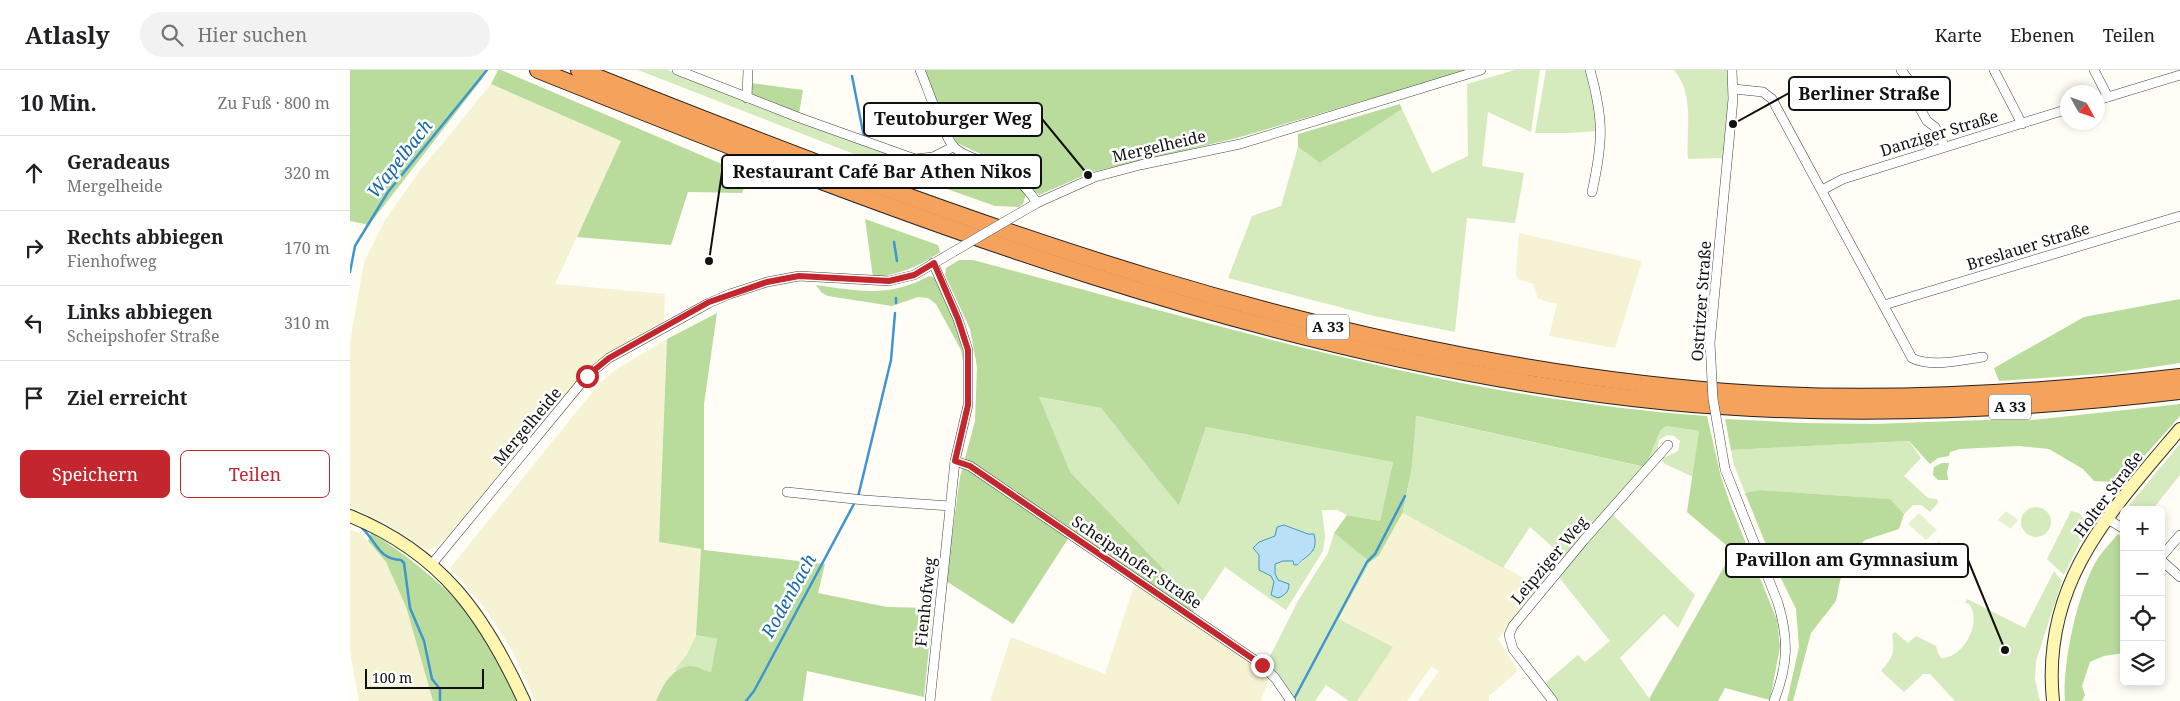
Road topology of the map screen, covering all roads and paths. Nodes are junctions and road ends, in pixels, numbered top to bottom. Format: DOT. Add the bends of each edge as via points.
graph roads {
  1 [pos="538,70"];
  2 [pos="579,70"];
  3 [pos="677,70"];
  4 [pos="748,70"];
  5 [pos="920,70"];
  6 [pos="1482,70"];
  7 [pos="1590,70"];
  8 [pos="1732,70"];
  9 [pos="1901,70"];
  10 [pos="1994,70"];
  11 [pos="2094,70"];
  12 [pos="2180,75"];
  13 [pos="1734,89"];
  14 [pos="2108,97"];
  15 [pos="747,98"];
  16 [pos="2105,98"];
  17 [pos="2060,112"];
  18 [pos="2022,124"];
  19 [pos="953,146"];
  20 [pos="1945,147"];
  21 [pos="1822,190"];
  22 [pos="1592,192"];
  23 [pos="1037,203"];
  24 [pos="2180,216"];
  25 [pos="934,263"];
  26 [pos="1884,305"];
  27 [pos="1983,358"];
  28 [pos="2180,377"];
  29 [pos="2180,391"];
  30 [pos="2180,429"];
  31 [pos="1668,445"];
  32 [pos="955,461"];
  33 [pos="787,492"];
  34 [pos="950,506"];
  35 [pos="350,516"];
  36 [pos="2106,518"];
  37 [pos="2120,527"];
  38 [pos="2180,535"];
  39 [pos="2165,554"];
  40 [pos="2165,563"];
  41 [pos="432,564"];
  42 [pos="2180,577"];
  43 [pos="524,701"];
  44 [pos="930,701"];
  45 [pos="1291,701"];
  46 [pos="1553,701"];
  47 [pos="1774,701"];
  48 [pos="2053,701"];
  1 -- 29 [label="highway, A 33" via="802,175 1017,252 1196,307 1315,339 1439,367 1669,402 1840,412 2045,406"];
  2 -- 28 [label="highway, A 33" via="799,158 1066,252 1188,290 1442,352 1564,373 1758,394 1947,396 2052,390"];
  3 -- 15 [label="street"];
  4 -- 15 [label="street"];
  5 -- 19 [label="street"];
  6 -- 23 [label="street, Mergelheide" via="1240,144 1094,177"];
  7 -- 22 [label="street" via="1599,102 1602,141"];
  8 -- 13 [label="street, Ostritzer Straße"];
  9 -- 20 [label="street" via="1911,83 1910,91 1927,122 1935,127"];
  10 -- 18 [label="street"];
  11 -- 14 [label="street"];
  12 -- 14 [label="street"];
  13 -- 21 [label="street" via="1763,92 1772,99"];
  13 -- 47 [label="street, Ostritzer Straße, bridge" via="1710,343 1713,399 1724,469 1784,625 1786,654 1783,678"];
  14 -- 16 [label="street"];
  15 -- 19 [label="street" via="915,159 933,157"];
  17 -- 18 [label="street, Danziger Straße"];
  18 -- 20 [label="street, Danziger Straße"];
  19 -- 23 [label="street" via="965,155 1015,176"];
  20 -- 21 [label="street, Danziger Straße" via="1843,179"];
  21 -- 26 [label="street"];
  23 -- 25 [label="street, Mergelheide, bridge"];
  24 -- 26 [label="street, Breslauer Straße"];
  25 -- 32 [label="street, Fienhofweg" via="968,350 968,405"];
  25 -- 41 [label="street, Mergelheide" via="914,275 889,281 799,276 767,282 709,302 609,358 587,376"];
  26 -- 27 [label="street" via="1912,358 1948,362"];
  30 -- 36 [label="street, Holter Straße"];
  31 -- 46 [label="street, Leipziger Weg" via="1513,626 1509,635 1513,649"];
  32 -- 34 [label="street, Fienhofweg"];
  32 -- 45 [label="street, Scheipshofer Straße" via="970,466 1262,665"];
  33 -- 34 [label="street"];
  34 -- 44 [label="street, Fienhofweg"];
  35 -- 41 [label="street" via="401,540"];
  36 -- 37 [label="street"];
  36 -- 48 [label="street, Holter Straße" via="2089,544 2066,594 2052,670"];
  38 -- 39 [label="street"];
  40 -- 42 [label="street"];
  41 -- 43 [label="street" via="476,614 501,654"];
}
